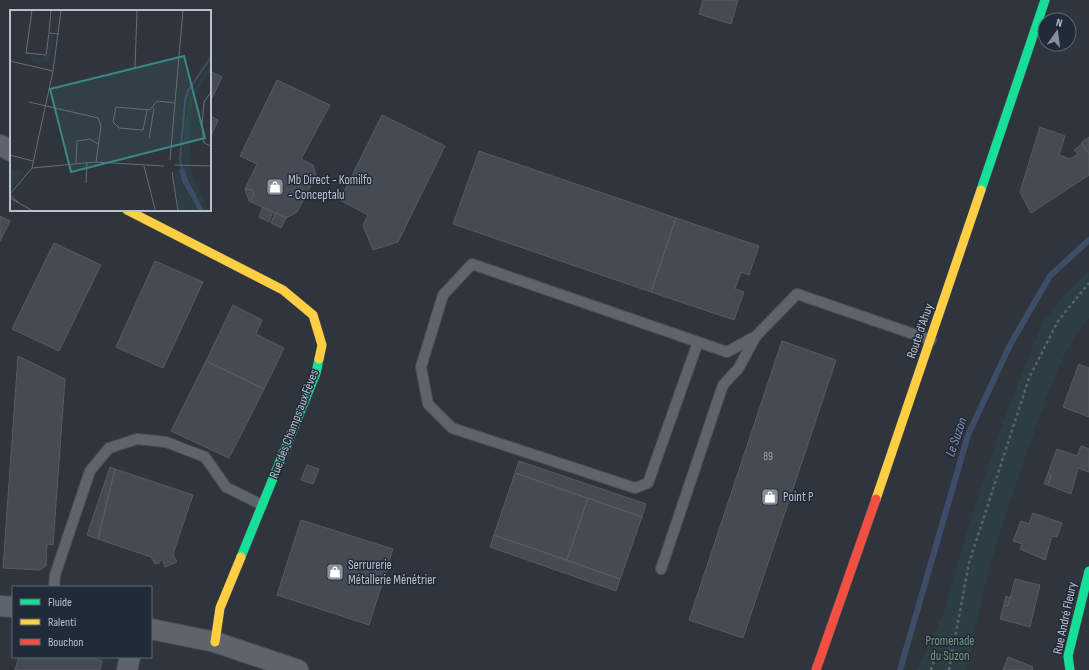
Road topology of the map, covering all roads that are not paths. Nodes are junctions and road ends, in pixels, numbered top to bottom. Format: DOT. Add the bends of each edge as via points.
graph roads {
  1 [pos="1045,0"];
  2 [pos="0,145"];
  3 [pos="10,150"];
  4 [pos="129,211"];
  5 [pos="756,336"];
  6 [pos="931,340"];
  7 [pos="698,342"];
  8 [pos="262,506"];
  9 [pos="661,569"];
  10 [pos="1089,571"];
  11 [pos="54,586"];
  12 [pos="0,606"];
  13 [pos="12,607"];
  14 [pos="152,629"];
  15 [pos="215,642"];
  16 [pos="130,658"];
  17 [pos="126,670"];
  18 [pos="298,670"];
  19 [pos="816,670"];
  20 [pos="1070,670"];
  1 -- 6 [label="main road, Route d'Ahuy"];
  2 -- 3 [label="street"];
  4 -- 8 [label="main road, Rue des Champs aux Fèves" via="283,290 313,314 322,345 316,373"];
  5 -- 6 [label="lane" via="797,294"];
  5 -- 7 [label="lane" via="727,352"];
  5 -- 9 [label="lane" via="738,369 723,385"];
  6 -- 19 [label="main road, Route d'Ahuy"];
  7 -- 7 [label="lane" via="472,264 443,295 422,367 428,404 452,428 635,488 648,483"];
  8 -- 11 [label="lane" via="226,487 205,457 198,454 166,442 137,439 109,448 90,471 55,576"];
  8 -- 15 [label="main road, Rue des Champs aux Fèves" via="220,608"];
  10 -- 20 [label="main road, Rue André Fleury" via="1068,656"];
  12 -- 13 [label="street"];
  14 -- 15 [label="street"];
  15 -- 18 [label="street"];
  16 -- 17 [label="street"];
}
